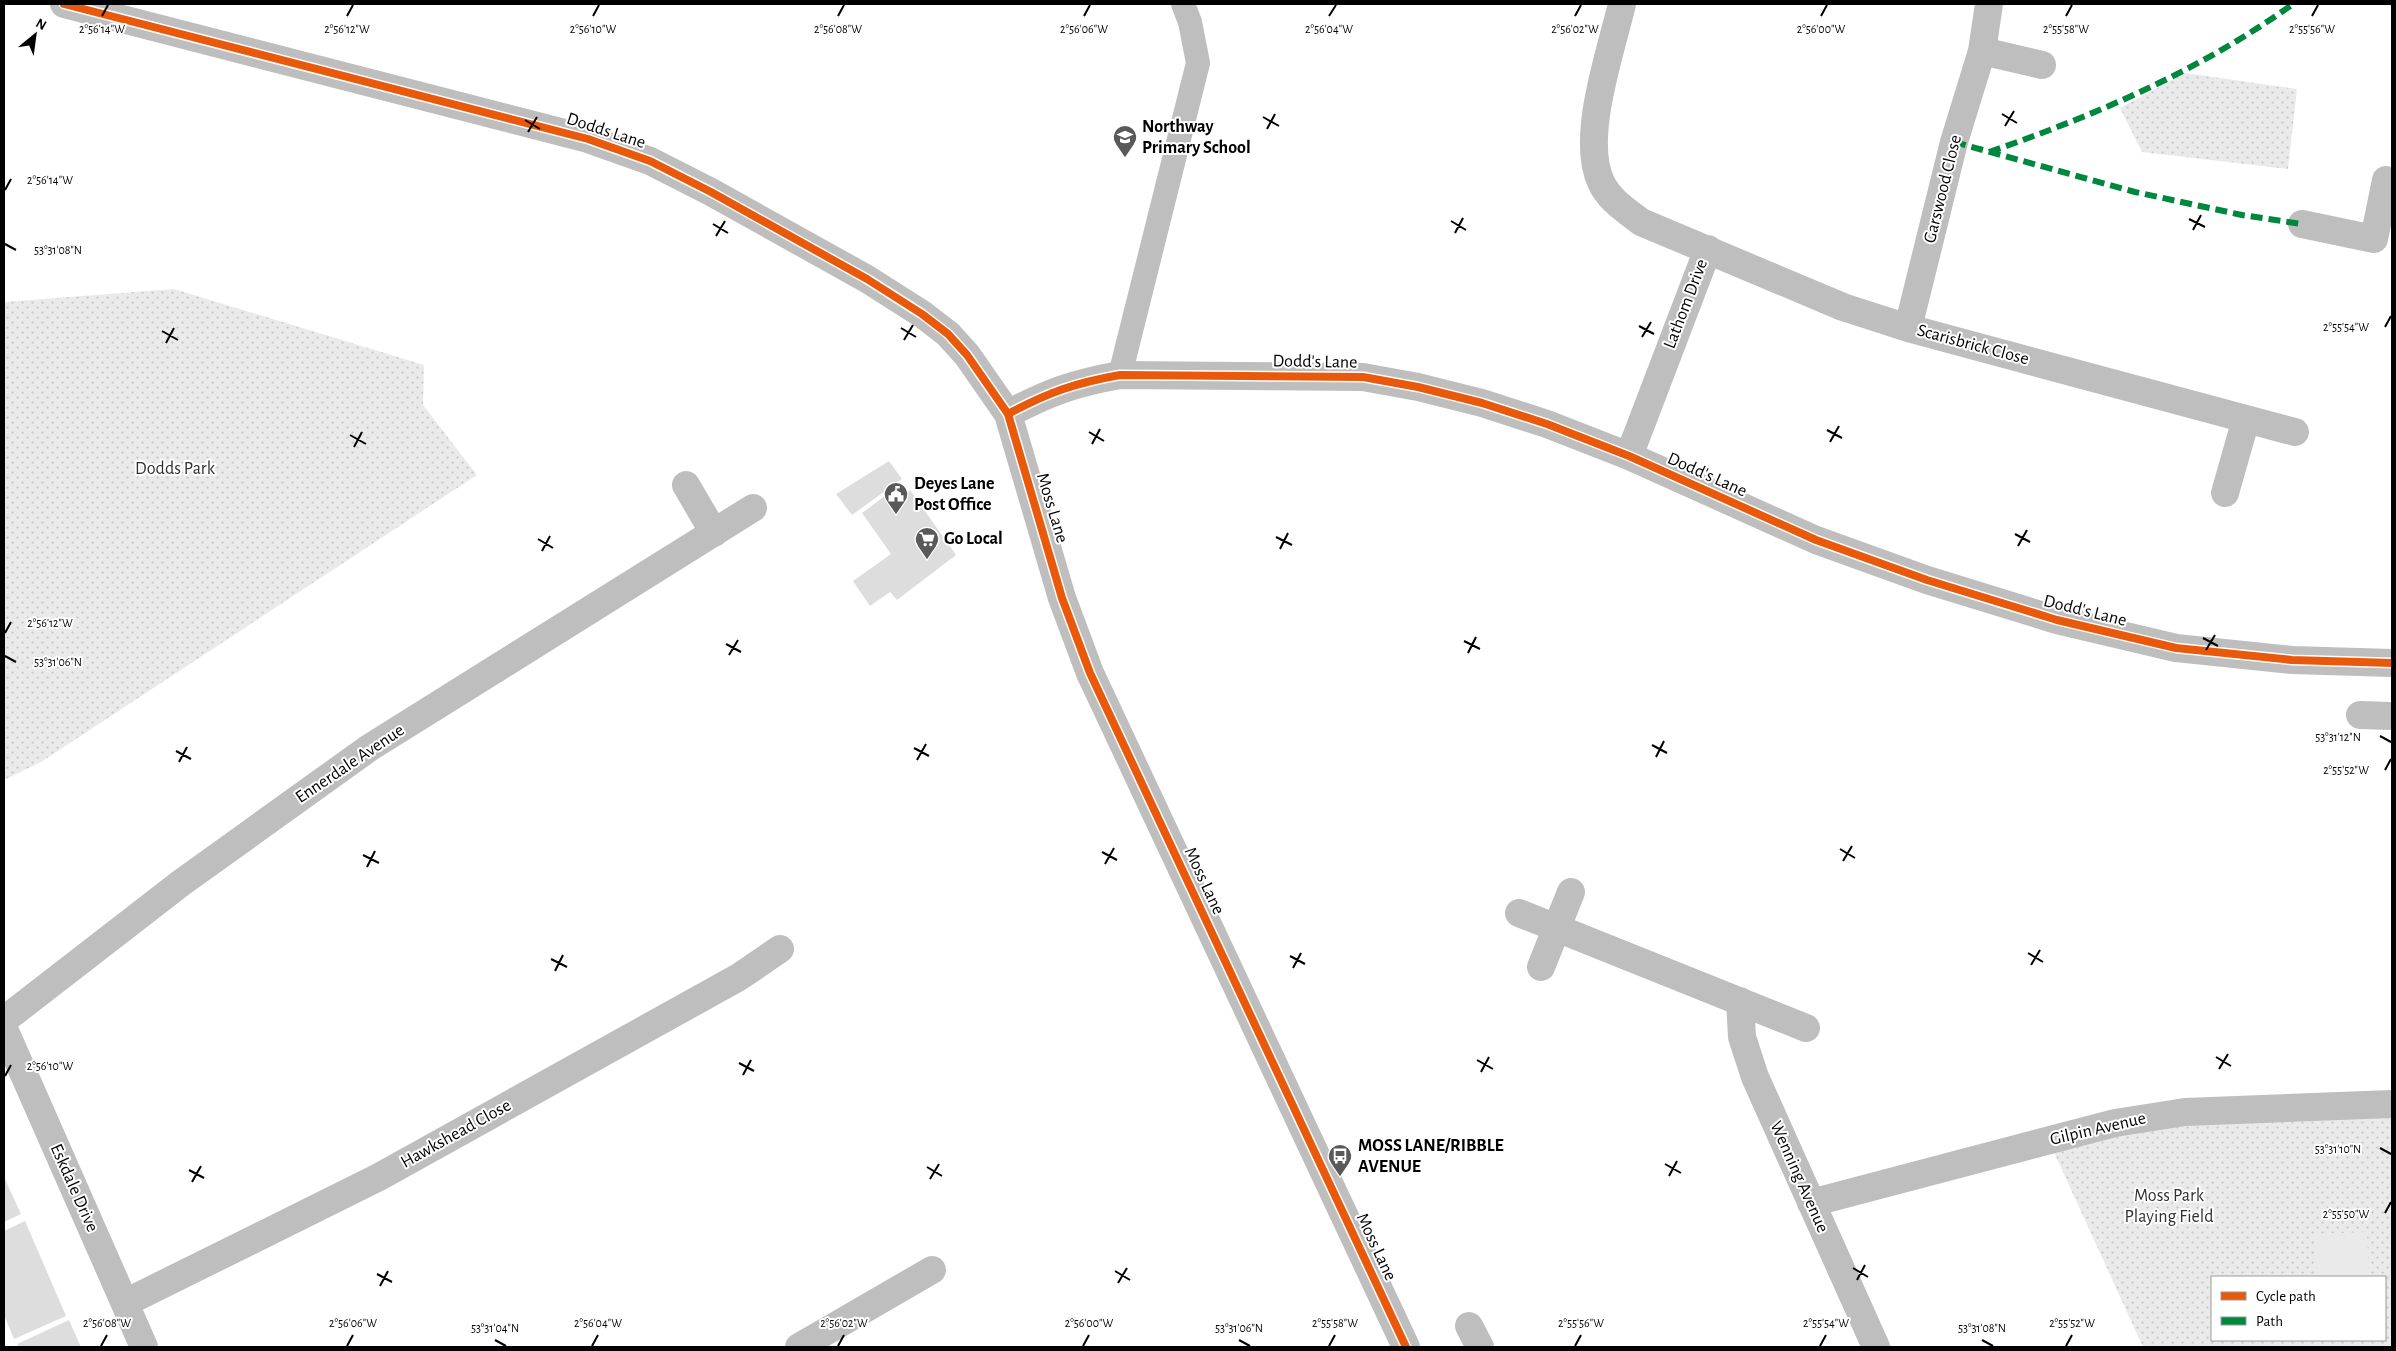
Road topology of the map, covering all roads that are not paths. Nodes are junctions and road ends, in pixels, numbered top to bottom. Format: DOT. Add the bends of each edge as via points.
graph roads {
  1 [pos="64,4"];
  2 [pos="1183,4"];
  3 [pos="1622,4"];
  4 [pos="1989,4"];
  5 [pos="1982,51"];
  6 [pos="2042,65"];
  7 [pos="2386,180"];
  8 [pos="2302,224"];
  9 [pos="2383,241"];
  10 [pos="1708,249"];
  11 [pos="1908,328"];
  12 [pos="1120,375"];
  13 [pos="1008,414"];
  14 [pos="2246,419"];
  15 [pos="2295,432"];
  16 [pos="1629,456"];
  17 [pos="686,485"];
  18 [pos="2225,493"];
  19 [pos="753,508"];
  20 [pos="714,532"];
  21 [pos="2392,663"];
  22 [pos="2360,715"];
  23 [pos="2392,716"];
  24 [pos="1571,892"];
  25 [pos="1518,913"];
  26 [pos="1556,928"];
  27 [pos="780,949"];
  28 [pos="1541,967"];
  29 [pos="1740,1001"];
  30 [pos="4,1020"];
  31 [pos="1806,1028"];
  32 [pos="4,1029"];
  33 [pos="2392,1104"];
  34 [pos="1811,1203"];
  35 [pos="932,1270"];
  36 [pos="124,1303"];
  37 [pos="144,1347"];
  38 [pos="799,1347"];
  39 [pos="1406,1347"];
  40 [pos="1876,1347"];
  1 -- 13 [label="street, Dodds Lane" via="588,139 650,161 850,269 922,314 948,334 967,355"];
  2 -- 12 [label="lane" via="1198,63"];
  3 -- 10 [label="street, Lathom Drive" via="1593,126 1593,160 1601,184 1617,204 1641,222"];
  4 -- 5 [label="street, Garswood Close"];
  5 -- 6 [label="street"];
  5 -- 11 [label="street, Garswood Close" via="1954,142"];
  7 -- 9 [label="street"];
  8 -- 9 [label="street"];
  10 -- 11 [label="street, Scarisbrick Close" via="1843,307"];
  10 -- 16 [label="street, Lathom Drive"];
  11 -- 14 [label="street, Scarisbrick Close"];
  12 -- 13 [label="street, Dodd's Lane" via="1046,394"];
  12 -- 16 [label="street, Dodd's Lane" via="1363,377 1482,403"];
  13 -- 39 [label="street, Moss Lane" via="1062,598 1090,673"];
  14 -- 15 [label="street, Scarisbrick Close"];
  14 -- 18 [label="street"];
  16 -- 21 [label="street, Dodd's Lane" via="1816,540 1927,580 2057,620 2176,648 2292,660"];
  17 -- 20 [label="street"];
  19 -- 20 [label="street, Ennerdale Avenue"];
  20 -- 30 [label="street, Ennerdale Avenue" via="369,748 181,883"];
  22 -- 23 [label="street"];
  24 -- 26 [label="street"];
  25 -- 26 [label="street"];
  26 -- 28 [label="street"];
  26 -- 29 [label="street"];
  27 -- 36 [label="street, Hawkshead Close" via="739,977 379,1177"];
  29 -- 31 [label="street"];
  29 -- 34 [label="street, Wenning Avenue" via="1742,1037 1755,1077"];
  32 -- 36 [label="street, Eskdale Drive"];
  33 -- 34 [label="street, Gilpin Avenue" via="2185,1112 2115,1123"];
  34 -- 40 [label="street, Wenning Avenue"];
  35 -- 38 [label="street"];
  36 -- 37 [label="street, Eskdale Drive"];
}
